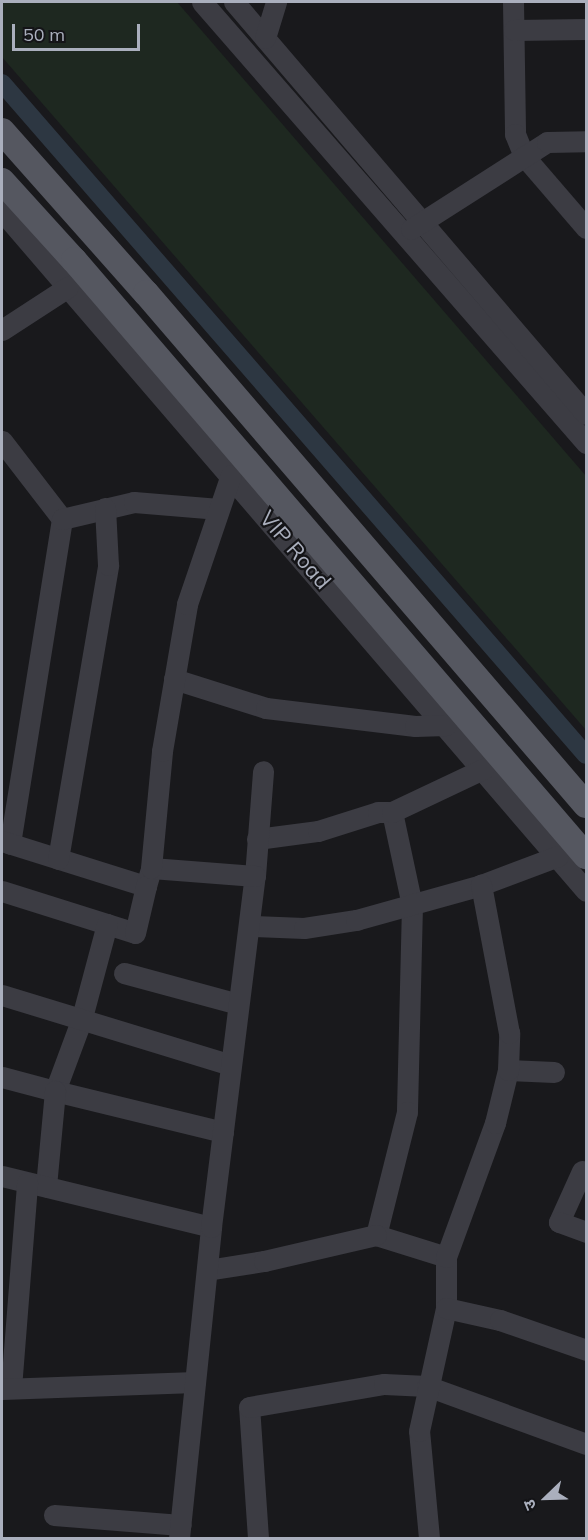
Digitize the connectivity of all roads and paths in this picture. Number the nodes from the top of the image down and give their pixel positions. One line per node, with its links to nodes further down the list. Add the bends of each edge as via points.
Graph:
1 (202, 2): 15 (street)
2 (234, 2): 7 (street)
3 (276, 2): 7 (street)
4 (513, 2): 6 (street)
5 (586, 29): 6 (street)
6 (514, 30): 10 (street, via 515,134)
7 (265, 38): 13 (street)
8 (2, 131): 29 (main road)
9 (586, 141): 10 (street, via 547,142)
10 (524, 156): 13 (street); 14 (street)
11 (2, 181): 34 (main road, VIP Road)
12 (2, 211): 16 (street, VIP Road)
13 (422, 221): 15 (street); 18 (street)
14 (586, 228)
15 (404, 235): 20 (street)
16 (68, 287): 17 (street); 21 (street, VIP Road)
17 (2, 330)
18 (586, 414)
19 (2, 441): 24 (street)
20 (586, 443)
21 (231, 475): 23 (street); 26 (street, VIP Road)
22 (105, 508): 23 (street, via 134,502); 24 (street); 35 (street, via 108,565)
23 (219, 509): 25 (street, via 187,604)
24 (62, 519): 32 (street)
25 (174, 679): 26 (street, via 266,708 415,726); 37 (street)
26 (446, 725): 27 (street, VIP Road)
27 (483, 769): 30 (street); 33 (street, VIP Road)
28 (263, 771): 31 (street)
29 (586, 805)
30 (392, 812): 31 (street, via 378,812 318,831); 41 (street)
31 (257, 839): 36 (street)
32 (6, 842): 35 (street)
33 (558, 856): 38 (street); 40 (street, VIP Road)
34 (586, 856)
35 (58, 859): 37 (street)
36 (255, 876): 37 (street); 43 (street)
37 (149, 877): 42 (street, via 135,933)
38 (481, 885): 41 (street); 49 (street, via 509,1033)
39 (2, 891): 42 (street)
40 (586, 891)
41 (412, 905): 43 (street, via 356,920 304,928); 59 (street, via 407,1112)
42 (107, 924): 47 (street)
43 (251, 926): 46 (street)
44 (124, 973): 46 (street)
45 (2, 995): 47 (street)
46 (238, 1004): 48 (street)
47 (81, 1021): 48 (street); 52 (street)
48 (231, 1065): 53 (street)
49 (507, 1070): 50 (street); 60 (street, via 495,1124)
50 (554, 1072)
51 (2, 1077): 52 (street)
52 (55, 1090): 53 (street); 56 (street)
53 (223, 1132): 57 (street)
54 (582, 1171): 58 (street, via 559,1222)
55 (2, 1176): 56 (street)
56 (36, 1185): 57 (street); 66 (street)
57 (211, 1227): 61 (street)
58 (586, 1232)
59 (376, 1235): 60 (street); 61 (street, via 264,1261)
60 (446, 1257): 62 (street)
61 (207, 1269): 64 (street)
62 (446, 1308): 63 (street, via 500,1320); 65 (street)
63 (586, 1350)
64 (195, 1382): 66 (street); 69 (street)
65 (427, 1386): 67 (street); 70 (street, via 384,1384 249,1407); 71 (street, via 419,1431)
66 (6, 1389)
67 (586, 1444)
68 (54, 1515): 69 (street)
69 (180, 1532)
70 (258, 1539)
71 (429, 1539)

